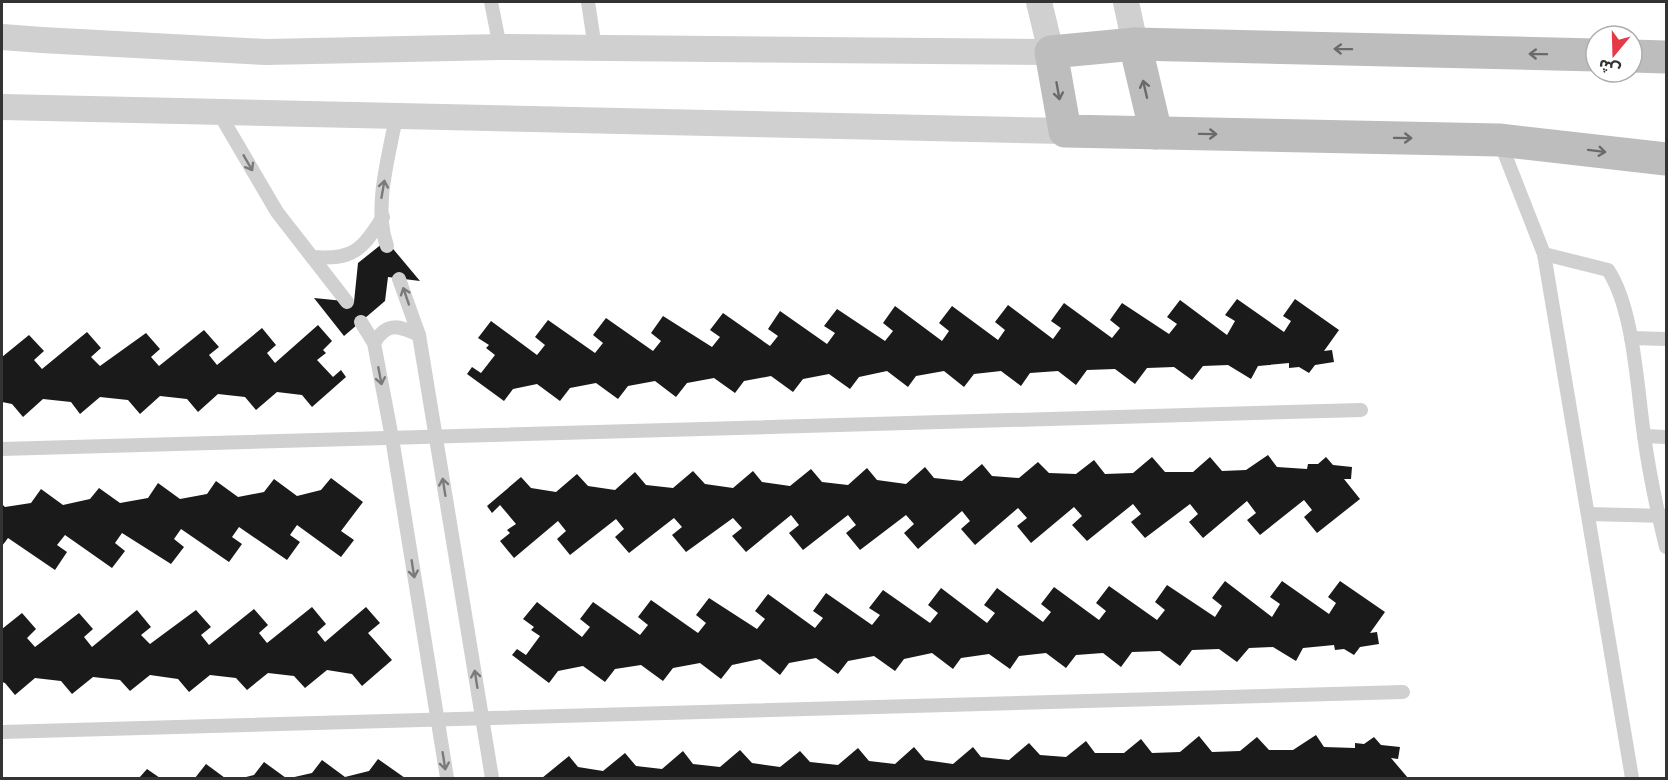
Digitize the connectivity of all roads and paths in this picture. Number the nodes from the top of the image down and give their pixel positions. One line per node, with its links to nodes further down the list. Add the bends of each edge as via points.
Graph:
1 (491, 2): 7 (lane)
2 (588, 2): 8 (lane)
3 (1039, 2): 9 (street)
4 (1126, 2): 6 (street)
5 (2, 37): 7 (street, via 267,52)
6 (1135, 44): 9 (street); 10 (street, one-way to 6); 17 (street, one-way to 6)
7 (500, 47): 8 (street)
8 (595, 48): 9 (street)
9 (1050, 52): 16 (street, one-way to 16)
10 (1584, 56)
11 (1644, 56): 12 (street)
12 (1666, 57)
13 (2, 107): 14 (street)
14 (219, 112): 15 (street); 23 (lane, one-way to 23, via 278,212)
15 (396, 117): 16 (street); 20 (lane, one-way to 15, via 381,199)
16 (1065, 131): 17 (street)
17 (1156, 133): 18 (street, one-way to 18)
18 (1499, 140): 19 (street, one-way to 19); 22 (lane)
19 (1666, 159)
20 (383, 217): 21 (lane); 23 (lane, via 362,247 335,259)
21 (387, 246)
22 (1544, 254): 28 (lane, via 1608,270 1618,284); 37 (lane)
23 (312, 257): 25 (lane)
24 (399, 279): 27 (lane, one-way to 24)
25 (347, 302)
26 (361, 322): 30 (lane)
27 (419, 335): 30 (lane, via 401,327 387,328); 33 (lane)
28 (1631, 338): 29 (lane); 32 (lane)
29 (1666, 339)
30 (374, 343): 35 (lane, one-way to 35)
31 (1362, 410): 33 (lane)
32 (1644, 436): 34 (lane); 38 (lane)
33 (436, 437): 35 (lane); 41 (lane, one-way to 33)
34 (1666, 437)
35 (392, 438): 36 (lane); 42 (lane, one-way to 42)
36 (2, 449)
37 (1588, 514): 38 (lane); 46 (lane)
38 (1662, 516): 39 (lane)
39 (1666, 547)
40 (1403, 692): 41 (lane)
41 (482, 718): 42 (lane); 45 (lane)
42 (437, 719): 43 (lane); 44 (lane, one-way to 44)
43 (2, 732)
44 (447, 778)
45 (492, 778)
46 (1632, 778)

